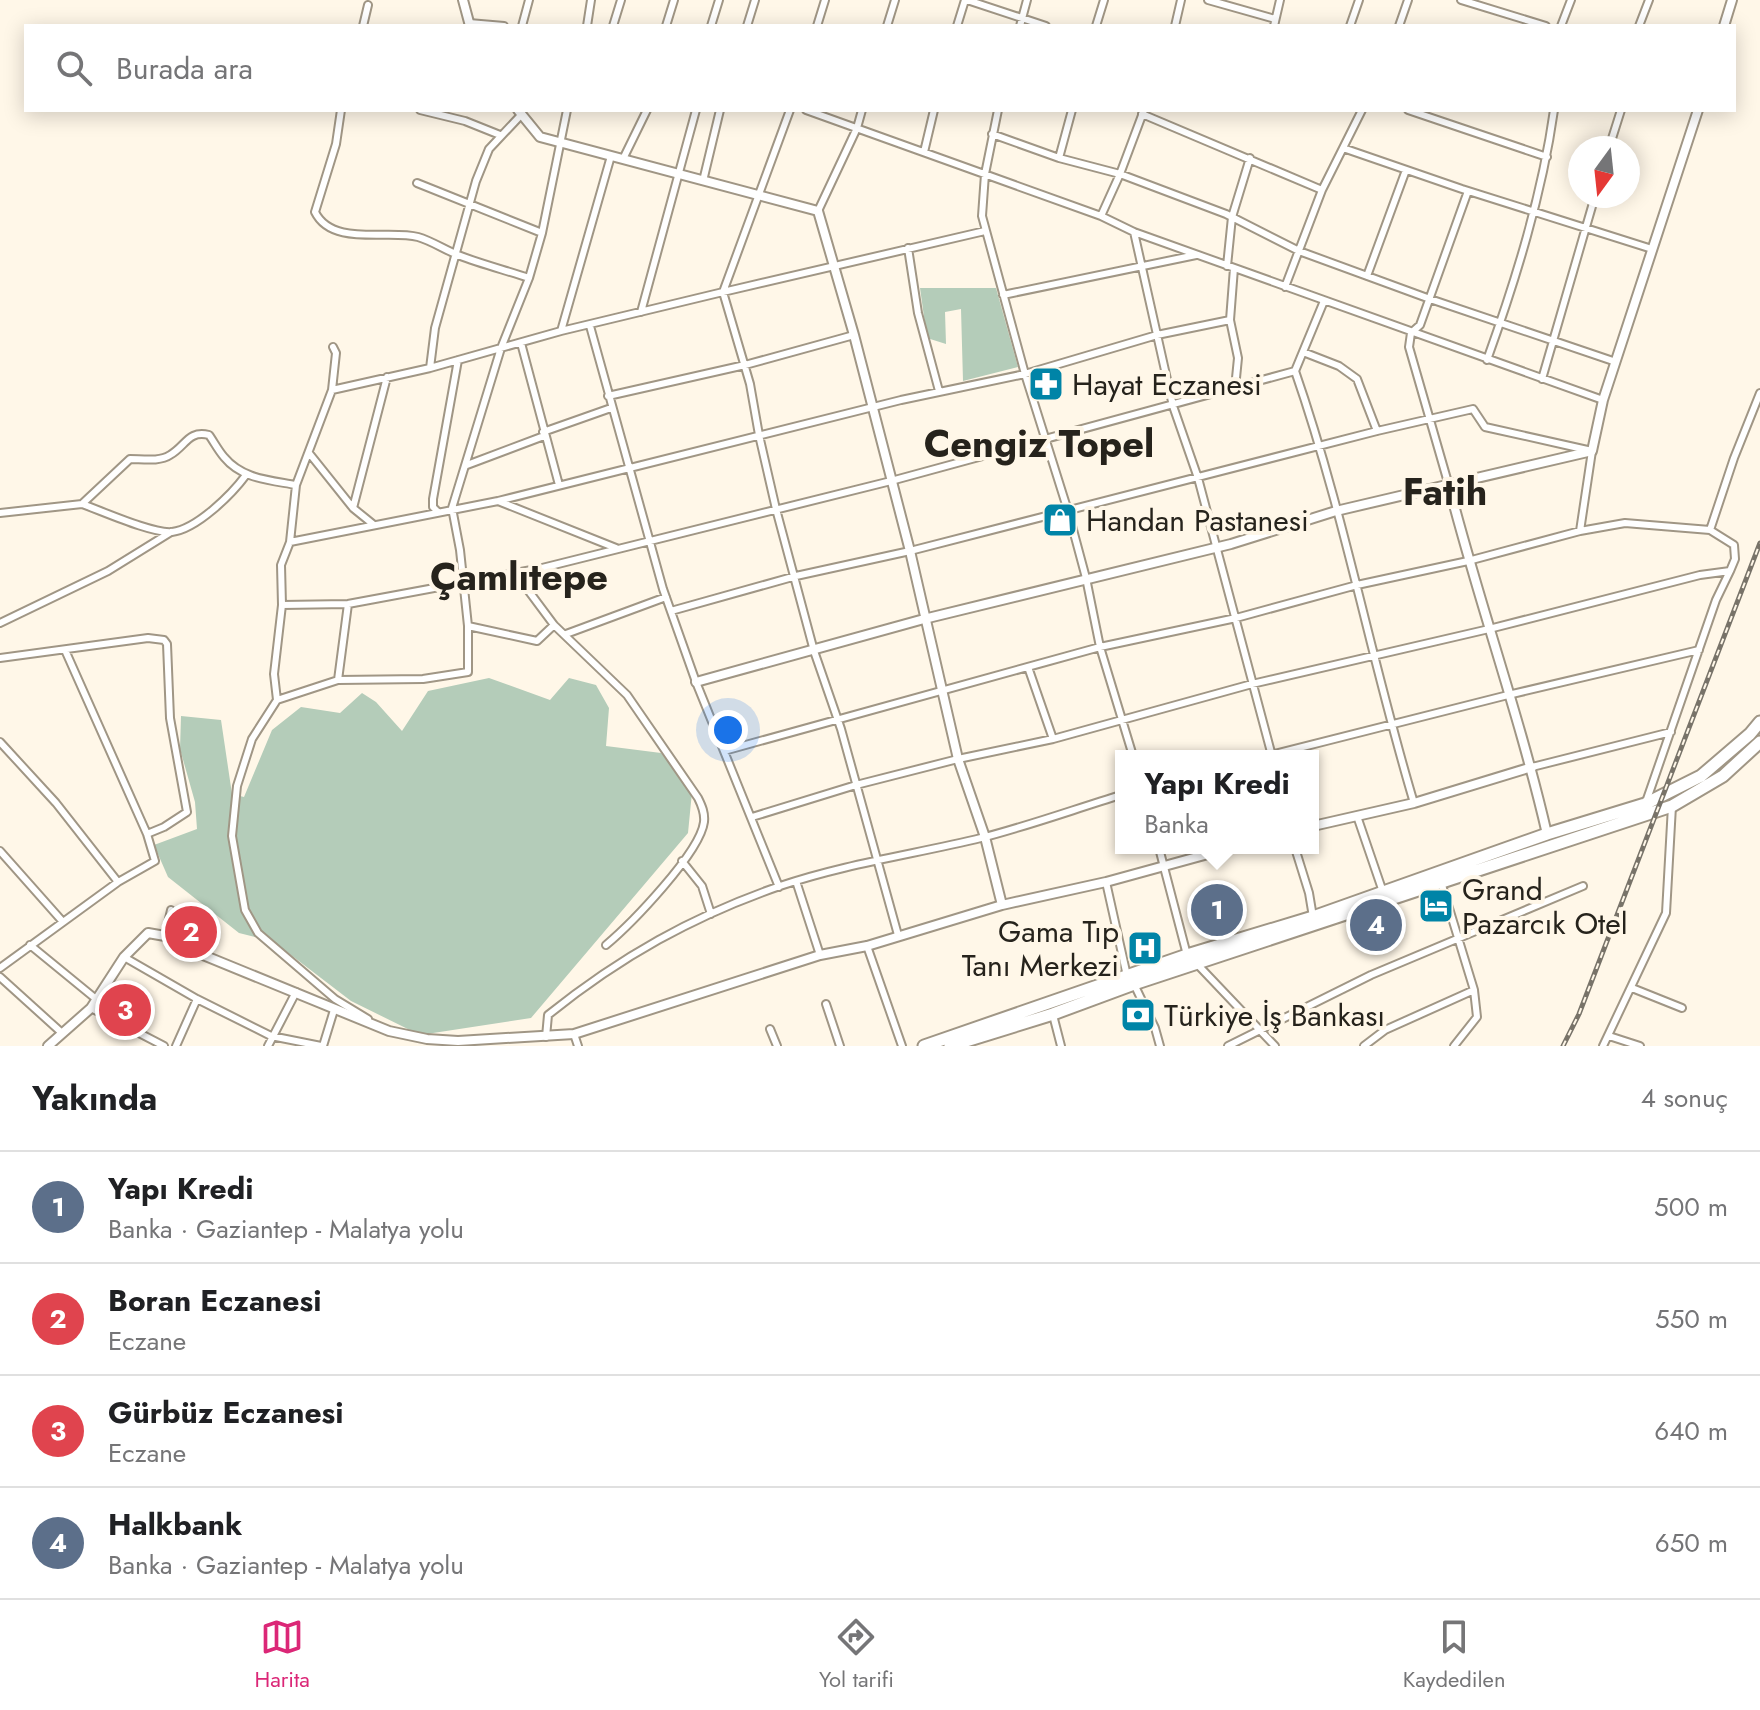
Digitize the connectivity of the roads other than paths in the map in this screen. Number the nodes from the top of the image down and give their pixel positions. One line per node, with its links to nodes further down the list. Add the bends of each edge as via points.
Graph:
1 (463, 0): 28 (street)
2 (529, 0): 29 (street)
3 (591, 0): 30 (street)
4 (621, 0): 31 (street)
5 (674, 0): 32 (street)
6 (719, 0): 33 (street)
7 (755, 0): 34 (street)
8 (825, 0): 35 (street)
9 (895, 0): 36 (street)
10 (966, 0): 25 (street); 37 (street)
11 (1027, 0): 25 (street)
12 (1104, 0): 38 (street)
13 (1181, 0): 39 (street)
14 (1208, 0): 26 (street)
15 (1280, 0): 26 (street)
16 (1359, 0): 40 (street)
17 (1408, 0): 41 (street)
18 (1461, 0): 24 (street)
19 (1496, 0): 24 (street)
20 (1571, 0): 43 (street)
21 (1649, 0): 44 (street)
22 (1732, 0): 45 (street)
23 (368, 5): 27 (street)
24 (1494, 10): 42 (street)
25 (1021, 23)
26 (1274, 23)
27 (363, 24)
28 (470, 24)
29 (523, 24)
30 (587, 24)
31 (614, 24)
32 (667, 24)
33 (712, 24)
34 (748, 24)
35 (818, 24)
36 (888, 24)
37 (958, 24)
38 (1097, 24)
39 (1175, 24)
40 (1351, 24)
41 (1400, 24)
42 (1540, 24)
43 (1562, 24)
44 (1640, 24)
45 (1725, 24)
46 (341, 112): 99 (street, via 315,212 319,221 361,236 417,237)
47 (521, 112): 67 (street); 69 (street, via 540,137)
48 (566, 112): 69 (street)
49 (646, 112): 76 (street)
50 (695, 112): 78 (street)
51 (720, 112): 81 (street)
52 (789, 112): 85 (street)
53 (812, 112): 65 (street)
54 (861, 112): 65 (street)
55 (934, 112): 71 (street)
56 (998, 112): 66 (street)
57 (1071, 112): 74 (street)
58 (1143, 112): 75 (street); 80 (street)
59 (1359, 112): 70 (street)
60 (1414, 112): 73 (street)
61 (1554, 112): 73 (street)
62 (1620, 112): 68 (street)
63 (1697, 112): 97 (street)
64 (449, 113): 67 (street)
65 (857, 128): 71 (street); 88 (street)
66 (992, 134): 74 (street); 79 (street)
67 (500, 135): 86 (street, via 489,149)
68 (1613, 136)
69 (559, 142): 72 (street); 95 (street)
70 (1343, 148): 77 (street); 83 (street)
71 (924, 152): 79 (street)
72 (611, 156): 76 (street); 115 (street)
73 (1547, 157): 89 (street)
74 (1059, 158): 80 (street)
75 (1250, 158): 83 (street); 91 (street)
76 (623, 159): 78 (street)
77 (1406, 170): 84 (street); 104 (street)
78 (677, 174): 81 (street); 111 (street)
79 (985, 174): 90 (street); 93 (street)
80 (1120, 174): 90 (street); 91 (street)
81 (703, 181): 85 (street)
82 (417, 183): 86 (street)
83 (1322, 190): 98 (street)
84 (1468, 191): 89 (street); 109 (street)
85 (759, 195): 88 (street); 107 (street)
86 (471, 204): 95 (street); 99 (street)
87 (1592, 208): 92 (street)
88 (818, 211): 101 (street)
89 (1532, 211): 92 (street); 113 (street)
90 (1101, 216): 94 (street)
91 (1232, 217): 98 (street); 103 (street)
92 (1586, 228): 97 (street); 119 (street)
93 (985, 231): 96 (street); 108 (street)
94 (1134, 232): 100 (street); 102 (street)
95 (542, 233): 105 (street)
96 (908, 248): 101 (street); 135 (street)
97 (1652, 249): 126 (street)
98 (1299, 251): 104 (street); 106 (street)
99 (456, 255): 105 (street); 128 (street, via 435,328)
100 (1196, 255): 102 (street); 103 (street)
101 (832, 266): 107 (street); 117 (street)
102 (1143, 266): 108 (street); 118 (street)
103 (1230, 267): 106 (street); 112 (street)
104 (1367, 276): 109 (street)
105 (529, 278): 122 (street)
106 (1285, 287): 110 (street)
107 (723, 292): 111 (street); 127 (street)
108 (1003, 295): 130 (street)
109 (1430, 299): 113 (street); 116 (street)
110 (1324, 301): 116 (street); 123 (street)
111 (641, 312): 114 (street)
112 (1230, 320): 118 (street); 133 (street, via 1238,358)
113 (1500, 322): 119 (street); 125 (street)
114 (590, 326): 115 (street); 137 (street)
115 (561, 331): 120 (street)
116 (1411, 333): 125 (street); 142 (street, via 1409,347)
117 (854, 335): 127 (street); 140 (street)
118 (1157, 335): 130 (street); 139 (street)
119 (1554, 340): 126 (street); 132 (street)
120 (521, 343): 122 (street); 144 (street)
121 (333, 347): 134 (street)
122 (501, 348): 124 (street); 150 (street)
123 (1303, 352): 129 (street); 143 (street, via 1357,379)
124 (458, 360): 128 (street); 165 (street, via 433,499)
125 (1487, 360): 132 (street)
126 (1616, 362): 138 (street)
127 (745, 365): 137 (street); 145 (street)
128 (430, 368): 131 (street)
129 (1295, 371): 133 (street); 147 (street)
130 (1025, 374): 135 (street); 146 (street)
131 (387, 377): 134 (street); 160 (street)
132 (1542, 379): 138 (street)
133 (1235, 388): 139 (street)
134 (332, 390): 149 (street)
135 (939, 391): 140 (street)
136 (1760, 393): 168 (street)
137 (608, 396): 141 (street)
138 (1603, 400): 148 (street)
139 (1173, 406): 146 (street); 153 (street)
140 (872, 407): 145 (street); 154 (street)
141 (611, 408): 144 (street); 151 (street)
142 (1431, 419): 143 (street); 148 (street, via 1473,409 1485,427); 157 (street)
143 (1377, 431): 147 (street)
144 (544, 434): 150 (street); 156 (street)
145 (759, 435): 151 (street); 162 (street)
146 (1045, 441): 154 (street); 163 (street)
147 (1320, 447): 153 (street); 164 (street)
148 (1592, 451): 157 (street); 169 (street)
149 (309, 453): 155 (street); 160 (street)
150 (467, 465): 161 (street)
151 (630, 468): 156 (street); 171 (street)
152 (246, 475): 155 (street); 159 (street, via 209,435 199,433 171,455 130,459); 170 (street, via 218,505)
153 (1198, 478): 163 (street); 173 (street)
154 (891, 481): 162 (street); 175 (street)
155 (296, 485): 172 (street)
156 (559, 485): 158 (street)
157 (1449, 486): 164 (street); 176 (street)
158 (498, 501): 161 (street); 174 (street)
159 (82, 504): 166 (street); 170 (street)
160 (353, 508): 167 (street)
161 (452, 508): 165 (street); 181 (street)
162 (776, 509): 171 (street); 179 (street)
163 (1068, 511): 175 (street); 180 (street)
164 (1336, 511): 173 (street); 182 (street)
165 (438, 512): 167 (street)
166 (0, 513)
167 (374, 525): 172 (street)
168 (1710, 530): 169 (street, via 1625,523); 177 (street, via 1734,545)
169 (1580, 531): 176 (street)
170 (171, 532): 189 (street, via 108,571)
171 (649, 541): 174 (street); 183 (street)
172 (290, 542): 185 (street, via 281,565)
173 (1217, 547): 180 (street); 187 (street)
174 (616, 548): 178 (street)
175 (910, 551): 179 (street); 188 (street)
176 (1468, 561): 182 (street); 192 (street)
177 (1730, 571): 192 (street); 196 (street)
178 (516, 574): 181 (street); 190 (street)
179 (796, 576): 186 (street); 197 (street)
180 (1086, 578): 188 (street); 194 (street)
181 (464, 581): 184 (street); 191 (street)
182 (1357, 585): 187 (street); 198 (street)
183 (666, 597): 186 (street); 193 (street)
184 (348, 604): 185 (street); 201 (street)
185 (282, 605): 206 (street, via 274,674)
186 (671, 611): 202 (street)
187 (1236, 618): 194 (street); 203 (street)
188 (924, 619): 197 (street); 204 (street)
189 (0, 623)
190 (554, 625): 191 (street, via 537,641); 193 (street)
191 (468, 626): 201 (street, via 468,672 388,682)
192 (1489, 629): 198 (street); 205 (street)
193 (566, 634): 237 (street, via 627,695 698,798 704,824)
194 (1100, 647): 200 (street); 208 (street)
195 (65, 650): 199 (street); 230 (street); 230 (street, via 148,638 167,644 170,718 187,812)
196 (1699, 650): 205 (street); 211 (street)
197 (814, 651): 202 (street); 207 (street)
198 (1375, 655): 203 (street); 210 (street)
199 (0, 658)
200 (1028, 667): 204 (street); 212 (street)
201 (338, 680): 206 (street)
202 (696, 682): 218 (street)
203 (1252, 684): 208 (street); 216 (street)
204 (941, 690): 207 (street); 220 (street)
205 (1508, 695): 210 (street); 221 (street)
206 (277, 700): 276 (street, via 252,739 237,786 232,836 245,910 258,933 335,999)
207 (837, 720): 218 (street); 222 (street)
208 (1124, 720): 212 (street); 215 (street)
209 (1760, 722): 225 (highway, via 1701,776)
210 (1391, 726): 217 (street); 224 (street)
211 (1671, 732): 221 (street); 225 (street)
212 (1053, 739): 220 (street)
213 (0, 742): 241 (street)
214 (1760, 742): 219 (highway)
215 (1132, 750)
216 (1269, 750)
217 (1295, 750)
218 (724, 751): 228 (street)
219 (1754, 753): 226 (highway)
220 (958, 759): 222 (street); 232 (street)
221 (1532, 767): 224 (street); 231 (street)
222 (856, 785): 228 (street); 238 (street)
223 (1115, 797): 232 (street)
224 (1414, 803): 227 (street)
225 (1645, 804): 231 (highway)
226 (1672, 806): 243 (highway); 265 (street, via 1666,913)
227 (1357, 816): 229 (street); 246 (street)
228 (752, 817): 245 (street)
229 (1319, 825)
230 (147, 834): 241 (street, via 155,861)
231 (1547, 834): 246 (highway)
232 (985, 837): 238 (street); 247 (street)
233 (0, 851): 251 (street)
234 (1161, 854): 239 (street)
235 (1208, 854): 239 (street)
236 (1297, 854): 250 (street)
237 (682, 861): 249 (street, via 702,886); 256 (street, via 633,922)
238 (878, 861): 240 (street); 252 (street)
239 (1164, 866): 242 (street); 259 (street)
240 (796, 881): 245 (street); 258 (street)
241 (118, 882): 251 (street)
242 (1106, 882): 247 (street); 264 (street)
243 (1441, 882): 254 (street); 261 (highway)
244 (1583, 886): 254 (street)
245 (779, 887): 249 (street)
246 (1383, 892): 250 (highway)
247 (1002, 905): 252 (street)
248 (171, 910): 253 (street)
249 (711, 914): 283 (street, via 664,934 589,981 548,1015)
250 (1313, 917): 259 (highway)
251 (63, 922): 255 (street)
252 (898, 935): 257 (street)
253 (165, 936): 260 (street, via 148,933); 267 (street)
254 (1458, 939): 266 (street); 277 (street, via 1371,975)
255 (30, 945): 262 (street); 268 (street)
256 (606, 945)
257 (867, 946): 258 (street); 294 (street)
258 (820, 955): 279 (street)
259 (1187, 955): 264 (highway)
260 (124, 957): 268 (street); 269 (street)
261 (1198, 965): 264 (highway); 277 (street)
262 (0, 968)
263 (0, 977): 278 (street)
264 (1130, 980): 274 (highway); 295 (highway); 298 (street)
265 (1632, 988): 272 (street); 282 (street)
266 (1474, 990): 301 (street, via 1385,1030); 302 (street, via 1477,1017)
267 (296, 992): 273 (street); 281 (street)
268 (96, 999): 271 (street)
269 (197, 999): 281 (street); 288 (street)
270 (826, 1004): 293 (street)
271 (91, 1008): 278 (street); 280 (street)
272 (1682, 1008)
273 (334, 1010): 276 (street); 290 (street)
274 (1053, 1014): 296 (highway); 297 (street)
275 (770, 1029): 292 (street)
276 (389, 1031): 284 (street)
277 (1261, 1032): 299 (street); 300 (street)
278 (62, 1033): 285 (street)
279 (574, 1034): 283 (street); 291 (street)
280 (145, 1036): 286 (street); 287 (street)
281 (271, 1036): 289 (street); 290 (street)
282 (1609, 1036): 303 (street); 304 (street)
283 (546, 1037): 284 (street)
284 (457, 1043)
285 (48, 1046)
286 (141, 1046)
287 (164, 1046)
288 (176, 1046)
289 (268, 1046)
290 (322, 1046)
291 (578, 1046)
292 (777, 1046)
293 (840, 1046)
294 (902, 1046)
295 (924, 1046)
296 (950, 1046)
297 (1061, 1046)
298 (1160, 1046)
299 (1228, 1046)
300 (1275, 1046)
301 (1364, 1046)
302 (1454, 1046)
303 (1603, 1046)
304 (1640, 1046)

